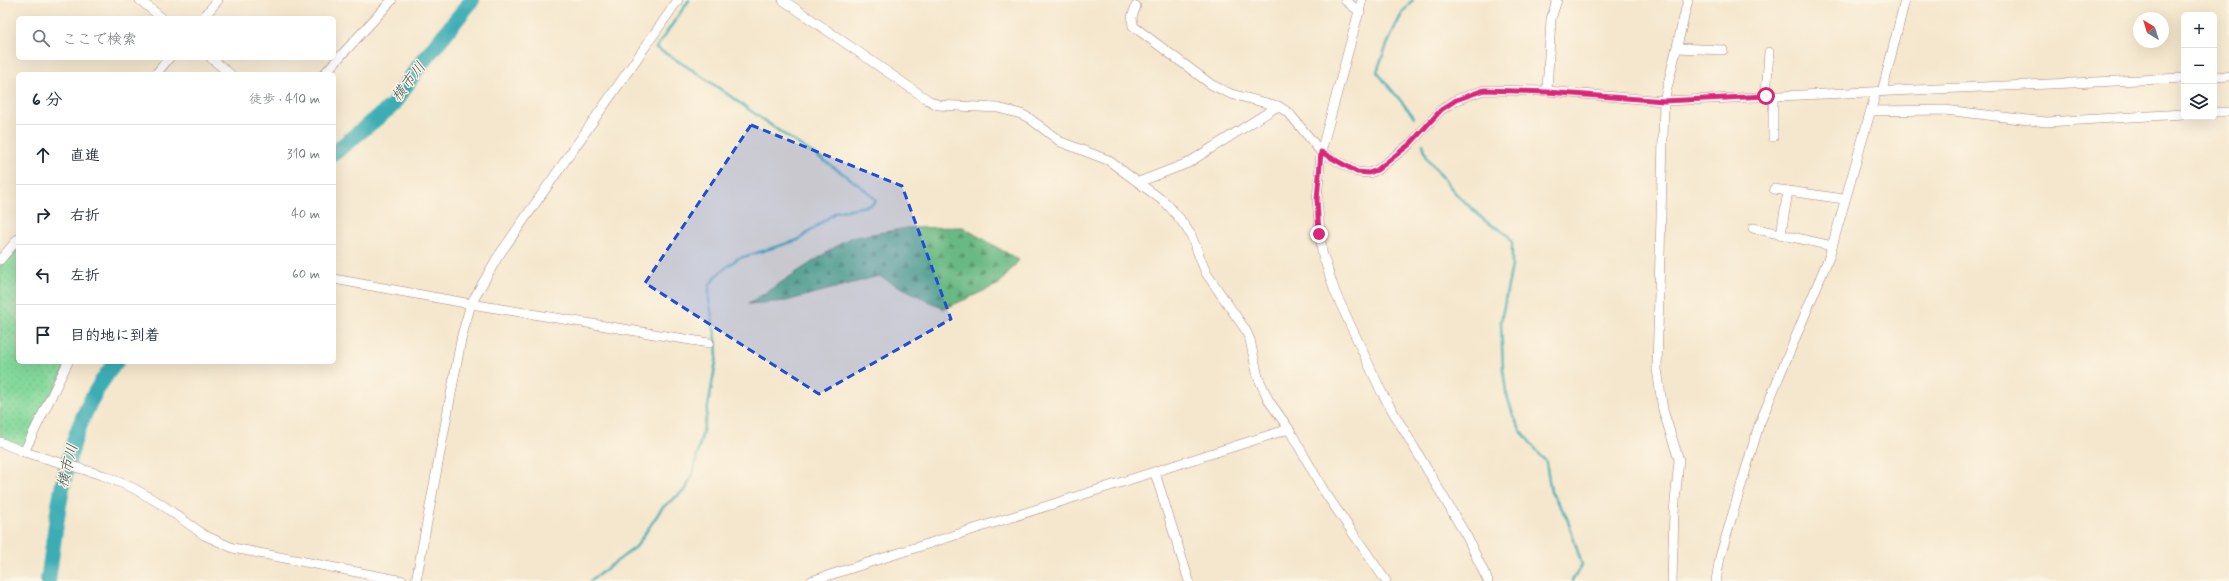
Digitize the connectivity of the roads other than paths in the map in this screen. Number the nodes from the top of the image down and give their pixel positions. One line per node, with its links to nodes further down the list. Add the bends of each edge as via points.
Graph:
1 (140, 0): 13 (street)
2 (218, 0): 14 (street)
3 (392, 0): 22 (street)
4 (678, 0): 47 (street, via 497,258)
5 (783, 0): 37 (street, via 928,100 938,105 998,108 1021,114 1061,142 1108,160)
6 (1345, 0): 12 (street)
7 (1362, 0): 12 (street)
8 (1557, 0): 26 (street, via 1551,19)
9 (1688, 0): 15 (street)
10 (1905, 0): 27 (street)
11 (1136, 6): 30 (street, via 1132,17 1133,26 1193,72 1231,94)
12 (1360, 12): 36 (street)
13 (160, 16)
14 (205, 16)
15 (1677, 48): 16 (street); 29 (street)
16 (1723, 50)
17 (1769, 52): 28 (street)
18 (167, 60): 20 (street)
19 (213, 60): 21 (street)
20 (158, 72)
21 (228, 72)
22 (326, 72)
23 (2229, 76): 24 (street)
24 (2217, 77)
25 (2181, 78): 27 (street)
26 (1547, 92): 29 (street); 36 (street, via 1484,90 1456,100 1441,110 1410,144 1377,170 1369,173 1357,172)
27 (1879, 92): 28 (street); 31 (street)
28 (1770, 96): 29 (street); 35 (street)
29 (1664, 101): 60 (street, via 1657,369 1663,410 1679,460)
30 (1278, 106): 36 (street, via 1289,113); 37 (street, via 1188,163)
31 (1871, 111): 34 (street, via 1945,110 2046,122); 40 (street)
32 (2217, 112): 33 (street)
33 (2229, 112)
34 (2181, 114)
35 (1773, 137)
36 (1321, 152): 59 (street, via 1317,200 1319,234 1327,272 1382,393 1467,537)
37 (1139, 182): 50 (street, via 1166,203 1190,235 1206,273 1245,329 1262,388)
38 (1774, 189): 39 (street)
39 (1788, 191): 40 (street); 42 (street)
40 (1844, 199): 44 (street)
41 (1753, 228): 42 (street)
42 (1781, 234): 44 (street)
43 (16, 241): 45 (street)
44 (1832, 246): 61 (street, via 1759,426 1720,557)
45 (0, 260)
46 (336, 279): 47 (street)
47 (471, 304): 48 (street); 55 (street, via 462,335)
48 (709, 343)
49 (67, 364): 52 (street)
50 (1289, 429): 53 (street); 58 (street, via 1324,491)
51 (0, 442): 52 (street)
52 (28, 453): 54 (street, via 102,475 133,488 161,504 204,535 233,548)
53 (1155, 473): 56 (street); 57 (street)
54 (403, 581)
55 (416, 581)
56 (811, 581)
57 (1189, 581)
58 (1386, 581)
59 (1488, 581)
60 (1672, 581)
61 (1716, 581)

